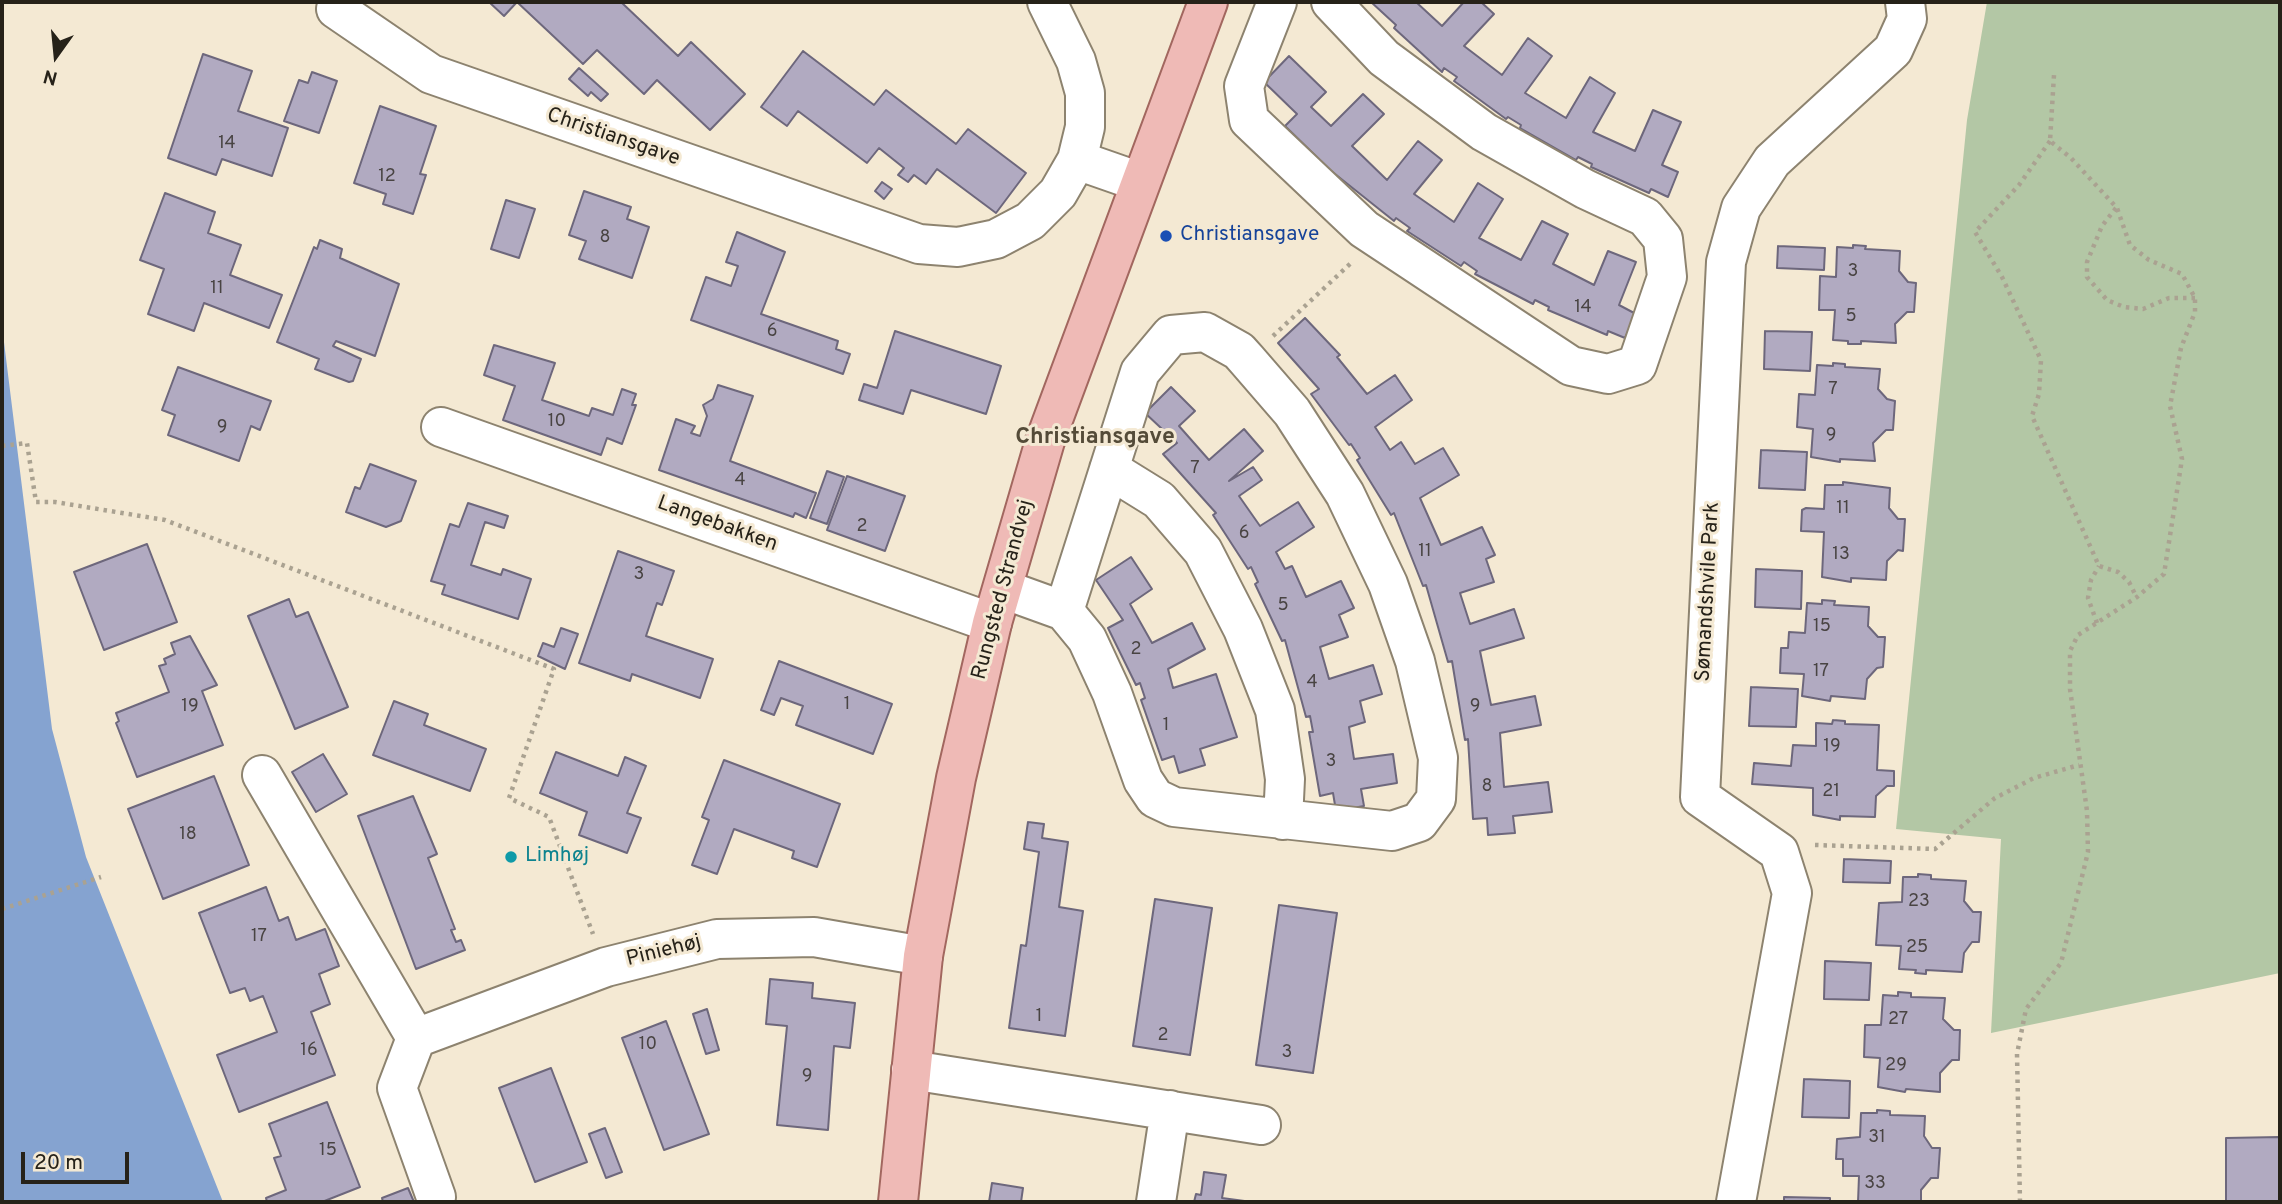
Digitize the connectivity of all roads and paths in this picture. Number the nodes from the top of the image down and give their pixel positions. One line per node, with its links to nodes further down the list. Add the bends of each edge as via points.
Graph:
1 (1047, 2): 9 (street, Christiansgave, via 1076,61 1085,93 1085,127)
2 (1208, 2): 10 (main road, Rungsted Strandvej)
3 (1278, 2): 12 (street, via 1244,86 1249,120)
4 (1331, 2): 12 (street, via 1384,58 1484,132 1645,217 1663,239 1667,277 1637,365 1608,374 1571,366)
5 (1905, 2): 26 (street, Sømandshvile Park, via 1907,19 1893,50 1772,161 1741,208 1726,262 1700,797)
6 (336, 9): 9 (street, Christiansgave, via 431,74 919,244 958,247 996,239 1030,221 1058,193)
7 (2054, 75): 8 (path)
8 (2050, 141): 11 (path); 18 (path, via 2020,185 1975,232 2041,360 2032,416)
9 (1077, 159): 10 (street)
10 (1140, 182): 20 (main road, Rungsted Strandvej, via 1045,441)
11 (2117, 208): 13 (path, via 2130,245 2182,274); 13 (path, via 2102,226 2087,262 2087,277 2107,300 2124,307 2143,309 2169,298)
12 (1378, 238): 14 (path)
13 (2195, 298): 19 (path, via 2170,406 2182,459 2164,574)
14 (1247, 360): 17 (street, via 1205,332 1171,335 1140,372); 25 (street, via 1292,412 1345,494 1388,584 1416,660 1438,758 1436,799 1419,822 1392,831)
15 (441, 428): 20 (street, Langebakken)
16 (2, 446): 30 (path, via 27,443 36,502 165,520 555,669 509,798 549,817)
17 (1109, 469): 21 (street); 25 (street, via 1159,500 1203,551 1243,629 1275,710 1285,779)
18 (2099, 566): 19 (path, via 2118,572); 22 (path, via 2088,598)
19 (2137, 597): 22 (path)
20 (998, 606): 21 (street); 29 (main road, Rungsted Strandvej, via 956,778)
21 (1064, 611): 25 (street, via 1087,639 1143,780 1155,798 1174,807)
22 (2097, 623): 23 (path, via 2078,635 2070,651)
23 (2079, 765): 26 (path, via 2034,778 1995,798 1935,849 1796,844); 39 (path, via 2088,852 2061,963 2026,1009 2017,1054)
24 (262, 775): 31 (street)
25 (1283, 820)
26 (1779, 852): 38 (street, via 1792,893)
27 (101, 877): 28 (path)
28 (2, 909)
29 (923, 956): 30 (street, Piniehøj, via 814,937 717,939); 32 (main road, Rungsted Strandvej)
30 (606, 967): 31 (street, Piniehøj)
31 (416, 1038): 35 (street, via 397,1088)
32 (911, 1070): 33 (street); 36 (main road, Rungsted Strandvej)
33 (1170, 1110): 34 (street); 37 (street)
34 (1261, 1125)
35 (436, 1197)
36 (898, 1202)
37 (1156, 1202)
38 (1735, 1202)
39 (2020, 1202)

